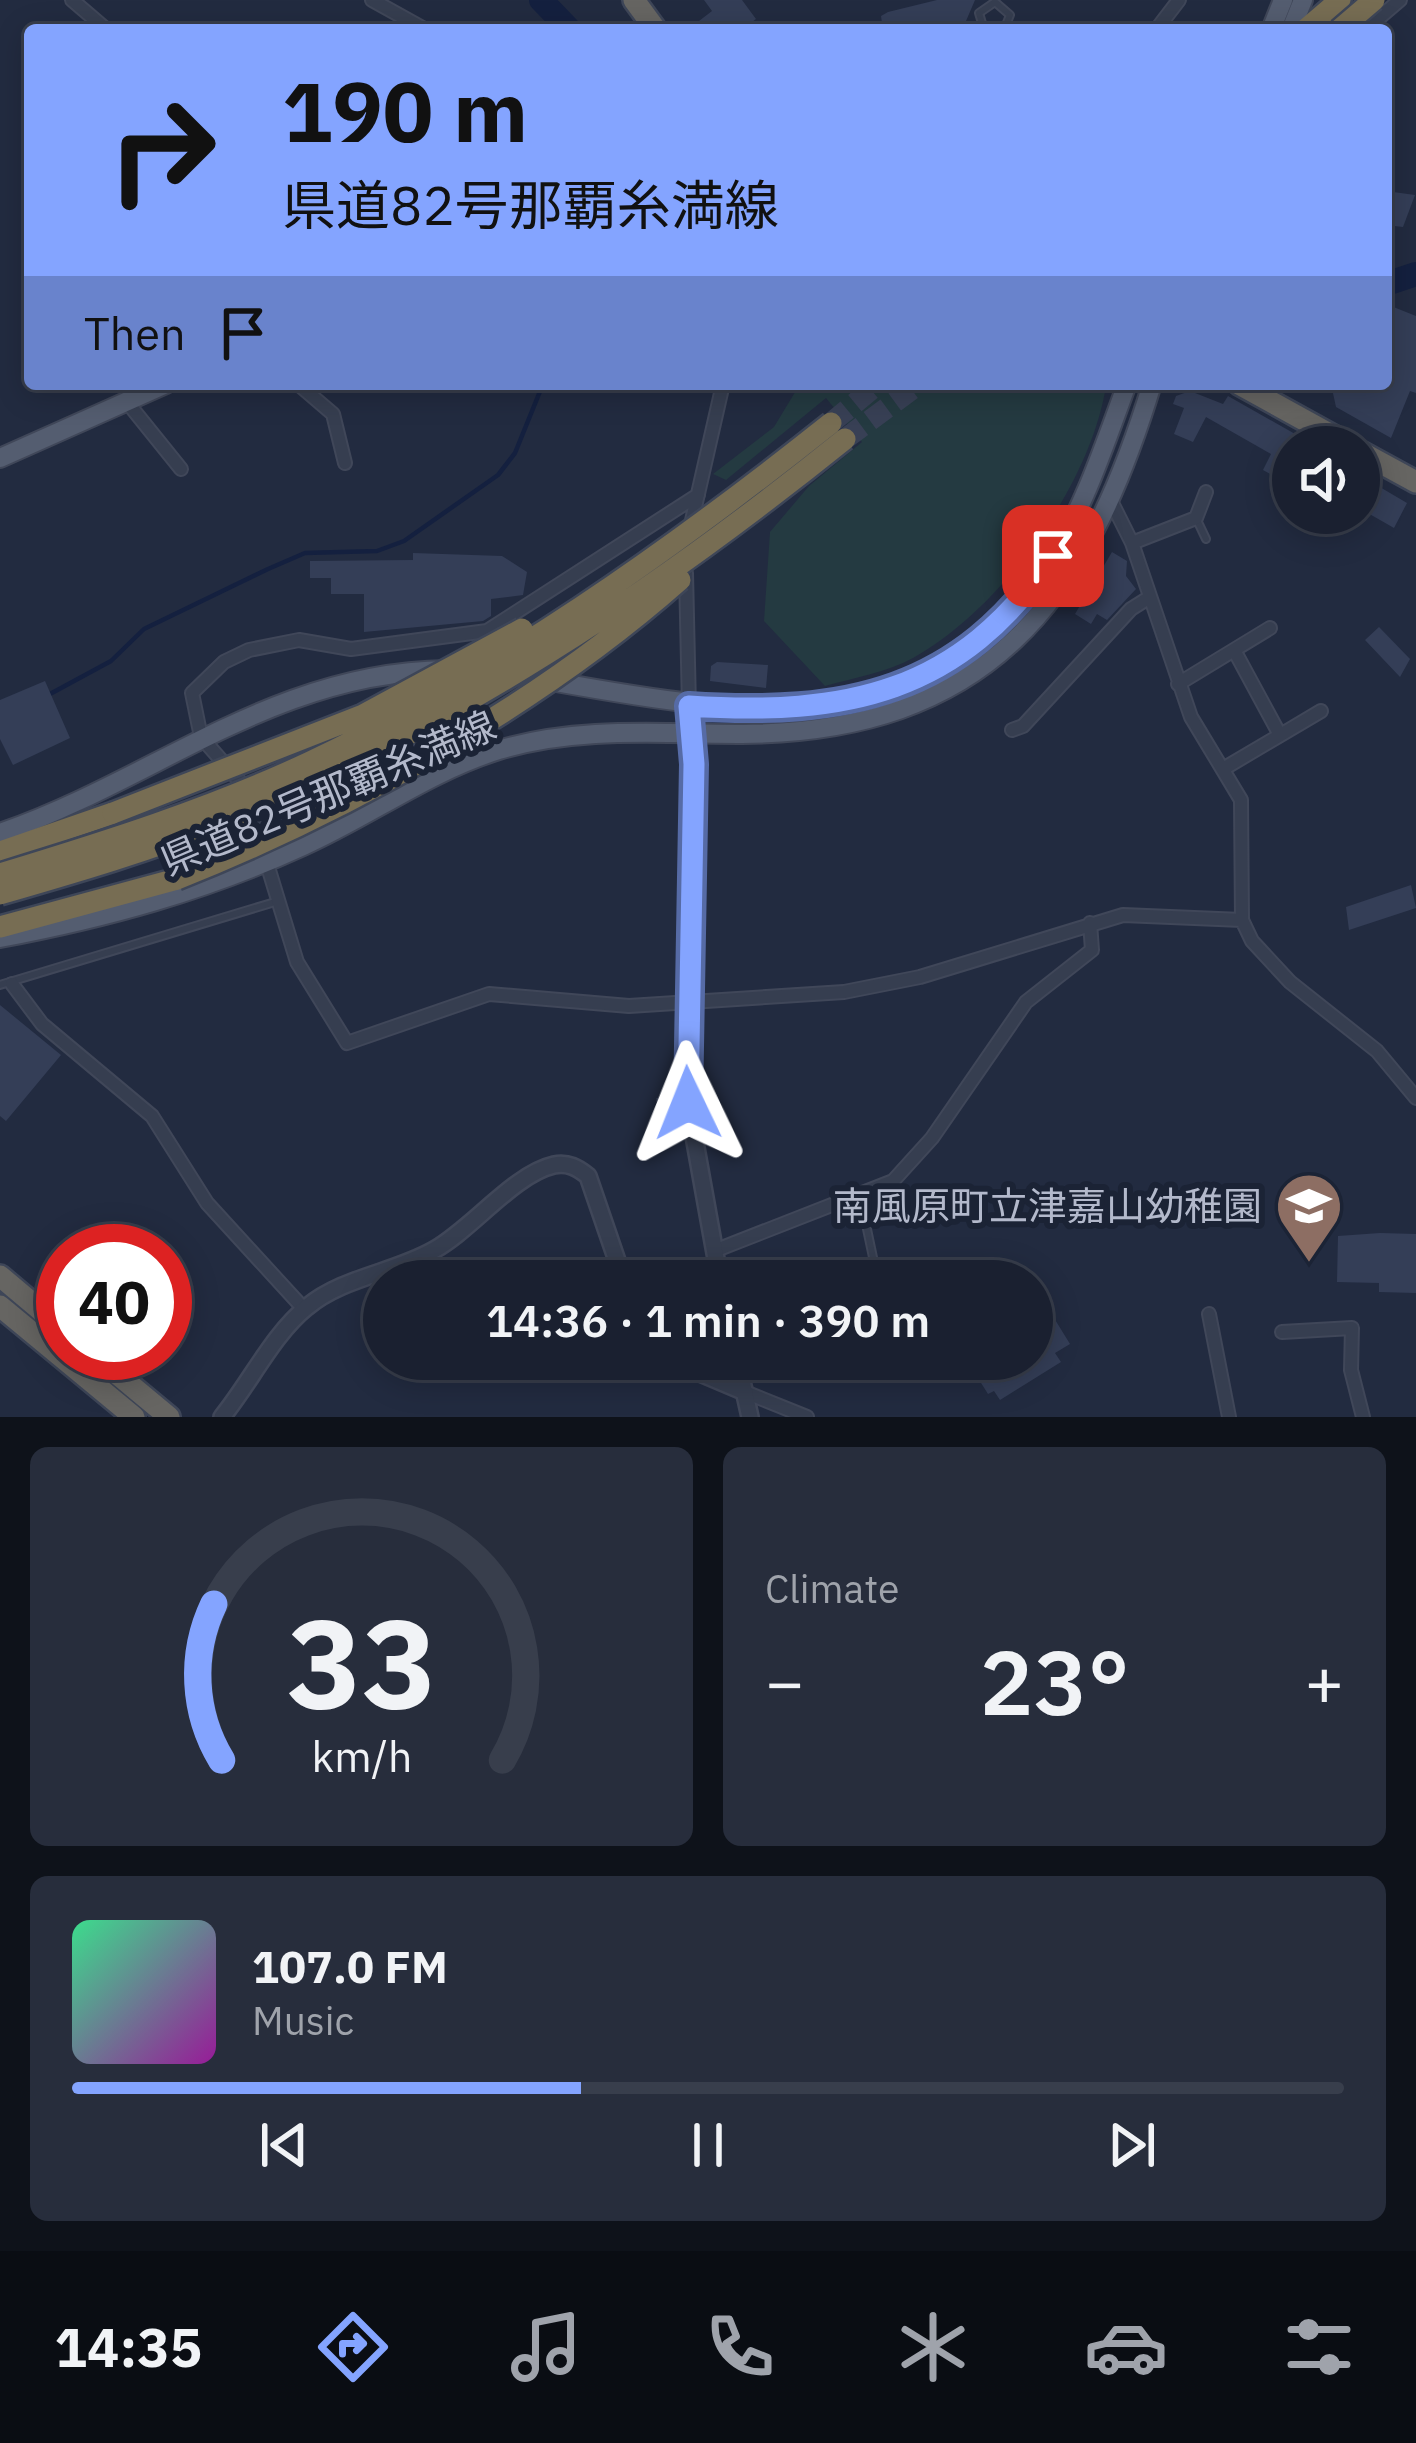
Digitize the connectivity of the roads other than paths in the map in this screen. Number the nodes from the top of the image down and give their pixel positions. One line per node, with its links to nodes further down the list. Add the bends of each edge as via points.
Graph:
1 (72, 0): 8 (street)
2 (372, 0): 9 (street)
3 (1179, 0): 11 (street)
4 (1341, 0): 12 (highway)
5 (1374, 0): 13 (highway, bridge)
6 (1400, 0): 14 (street)
7 (986, 2): 10 (lane, via 1008,10)
8 (100, 24)
9 (415, 24)
10 (1005, 24)
11 (1161, 24)
12 (1313, 24)
13 (1346, 24)
14 (1373, 24)
15 (153, 390): 21 (main road)
16 (305, 390): 26 (street, via 333,414)
17 (722, 390): 31 (street)
18 (1125, 390): 40 (main road, 県道82号那覇糸満線, via 1053,556 1031,589 959,653 910,681 827,706)
19 (1150, 390): 32 (main road, 県道82号那覇糸満線)
20 (1251, 390): 22 (highway)
21 (127, 402): 24 (main road); 27 (street)
22 (1315, 426)
23 (838, 431): 29 (highway, bridge)
24 (0, 458)
25 (1380, 462): 28 (highway)
26 (345, 463)
27 (181, 469)
28 (1416, 482)
29 (762, 492): 48 (highway, bridge, via 422,686 287,747); 50 (highway, bridge, via 553,627 348,742 215,803); 51 (highway, bridge, via 561,646 449,714 223,821); 55 (highway, bridge, via 636,618 493,716 280,835 177,879)
30 (1206, 493): 33 (street)
31 (698, 494): 40 (street, via 686,547); 45 (street, via 488,631 351,649 299,640 224,662 192,693)
32 (1111, 499): 35 (street); 43 (main road, 県道82号那覇糸満線, via 1041,613 992,661 946,691 852,726)
33 (1196, 518): 34 (lane); 35 (street)
34 (1206, 539)
35 (1132, 543): 36 (street)
36 (1150, 597): 39 (street); 42 (street)
37 (1270, 628): 38 (street)
38 (1234, 650): 39 (street); 44 (street)
39 (1178, 683): 46 (street)
40 (689, 706): 43 (street); 45 (main road, 県道82号那覇糸満線, via 506,674 406,670 322,686)
41 (1321, 711): 44 (street)
42 (1012, 730)
43 (691, 733): 49 (main road, 県道82号那覇糸満線, via 599,733 509,747 441,772); 58 (street)
44 (1280, 735): 46 (street)
45 (201, 737): 47 (main road, 県道82号那覇糸満線); 49 (street, via 243,784)
46 (1222, 769): 53 (street, via 1241,800)
47 (0, 833)
48 (0, 852)
49 (269, 861): 52 (street); 56 (main road, 県道82号那覇糸満線, via 171,899)
50 (0, 874)
51 (0, 894)
52 (279, 901): 57 (lane); 58 (street, via 297,962 347,1042 489,994 629,1006)
53 (1242, 920): 54 (street, via 1154,914); 59 (street, via 1268,962 1378,1051)
54 (1090, 923): 58 (street, via 882,985); 60 (street, via 1092,950 1026,1002 932,1138 893,1180)
55 (0, 927)
56 (0, 938)
57 (6, 985): 70 (street, via 152,1116 207,1203)
58 (686, 999): 61 (street, via 688,1103)
59 (1416, 1098)
60 (860, 1195): 61 (street); 65 (lane)
61 (713, 1251): 64 (street)
62 (409, 1260): 63 (street, via 487,1214 523,1179 565,1164 588,1176)
63 (616, 1260)
64 (715, 1260)
65 (874, 1260)
66 (0, 1276): 69 (highway)
67 (363, 1278): 70 (street)
68 (0, 1306): 78 (highway)
69 (36, 1306)
70 (304, 1309): 77 (street)
71 (1209, 1314): 82 (street)
72 (1282, 1332): 83 (street, via 1352,1328 1351,1370)
73 (124, 1380): 79 (highway)
74 (717, 1380): 76 (street)
75 (742, 1380): 76 (street)
76 (745, 1392): 80 (street); 81 (street)
77 (229, 1414)
78 (134, 1417)
79 (169, 1417)
80 (750, 1417)
81 (807, 1417)
82 (1228, 1417)
83 (1363, 1417)

